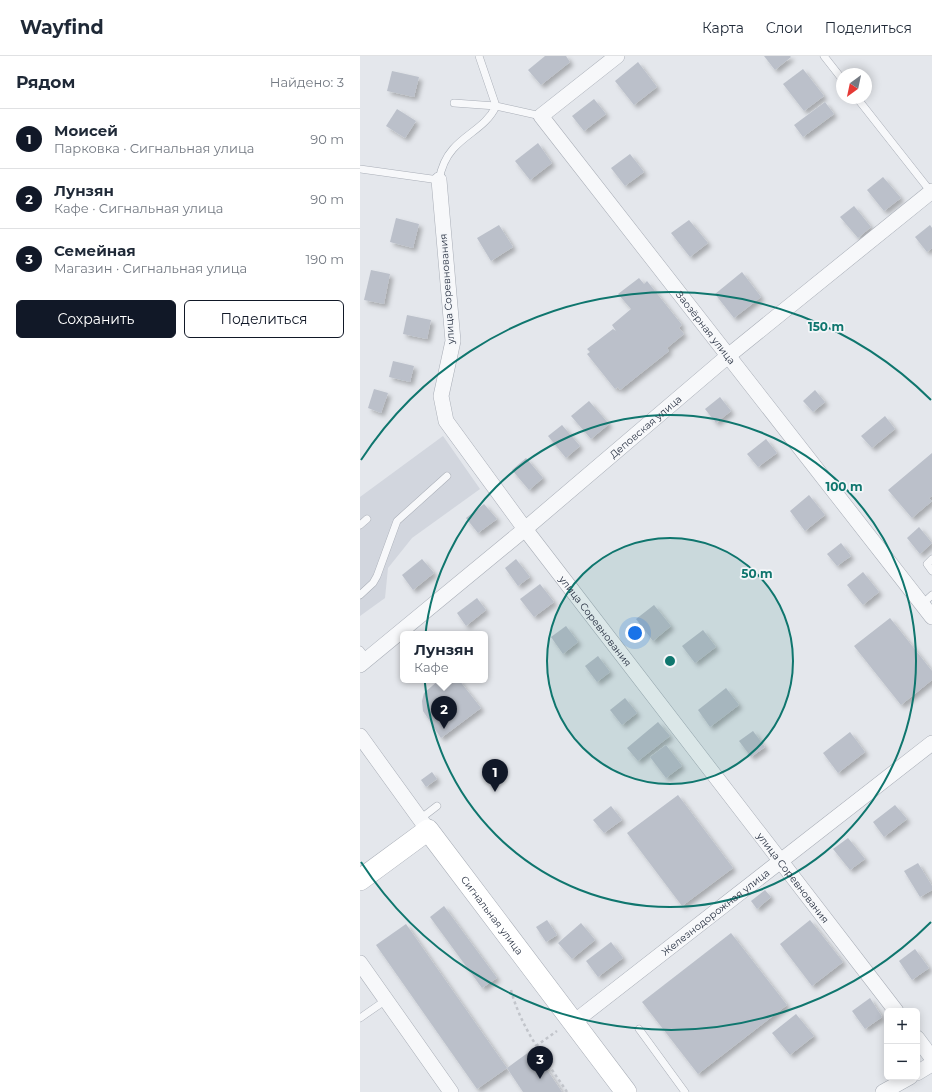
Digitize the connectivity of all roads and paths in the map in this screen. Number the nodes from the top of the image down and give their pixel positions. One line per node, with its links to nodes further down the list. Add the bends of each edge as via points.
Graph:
1 (479, 56): 7 (lane)
2 (617, 56): 8 (street)
3 (824, 56): 4 (lane)
4 (836, 71)
5 (454, 103): 7 (lane)
6 (862, 104): 11 (lane)
7 (496, 106): 8 (lane); 10 (lane, via 488,120 453,149 441,169)
8 (541, 116): 12 (street, Заозёрная улица)
9 (360, 169): 10 (lane)
10 (439, 180): 16 (street, улица Соревнования, via 453,342 441,396 446,421)
11 (932, 192): 12 (street, Деповская улица)
12 (728, 356): 16 (street, Деповская улица); 20 (street, Заозёрная улица)
13 (447, 476): 19 (lane, via 397,521 377,576)
14 (367, 519): 15 (lane)
15 (360, 525)
16 (525, 529): 22 (street, Деповская улица); 27 (street, улица Соревнования)
17 (932, 559): 18 (lane, via 927,564)
18 (932, 571)
19 (360, 595)
20 (927, 599): 21 (street, Заозёрная улица)
21 (932, 617)
22 (362, 658)
23 (360, 736): 26 (street, Сигнальная улица)
24 (932, 743): 27 (street, Железнодорожная улица)
25 (437, 806): 26 (lane)
26 (424, 824): 28 (street); 34 (street, Сигнальная улица)
27 (781, 861): 32 (street, улица Соревнования); 34 (street, Железнодорожная улица)
28 (360, 880)
29 (360, 963): 31 (street)
30 (511, 990): 37 (path, via 520,1018)
31 (386, 1000): 33 (lane); 42 (street)
32 (894, 1008)
33 (360, 1018)
34 (567, 1025): 37 (path); 44 (street, Сигнальная улица)
35 (639, 1029): 45 (lane)
36 (920, 1042): 38 (street)
37 (536, 1046): 43 (path)
38 (932, 1058)
39 (932, 1064): 40 (street)
40 (920, 1071)
41 (905, 1080): 46 (street)
42 (451, 1092)
43 (567, 1092)
44 (626, 1092)
45 (685, 1092)
46 (883, 1092)

